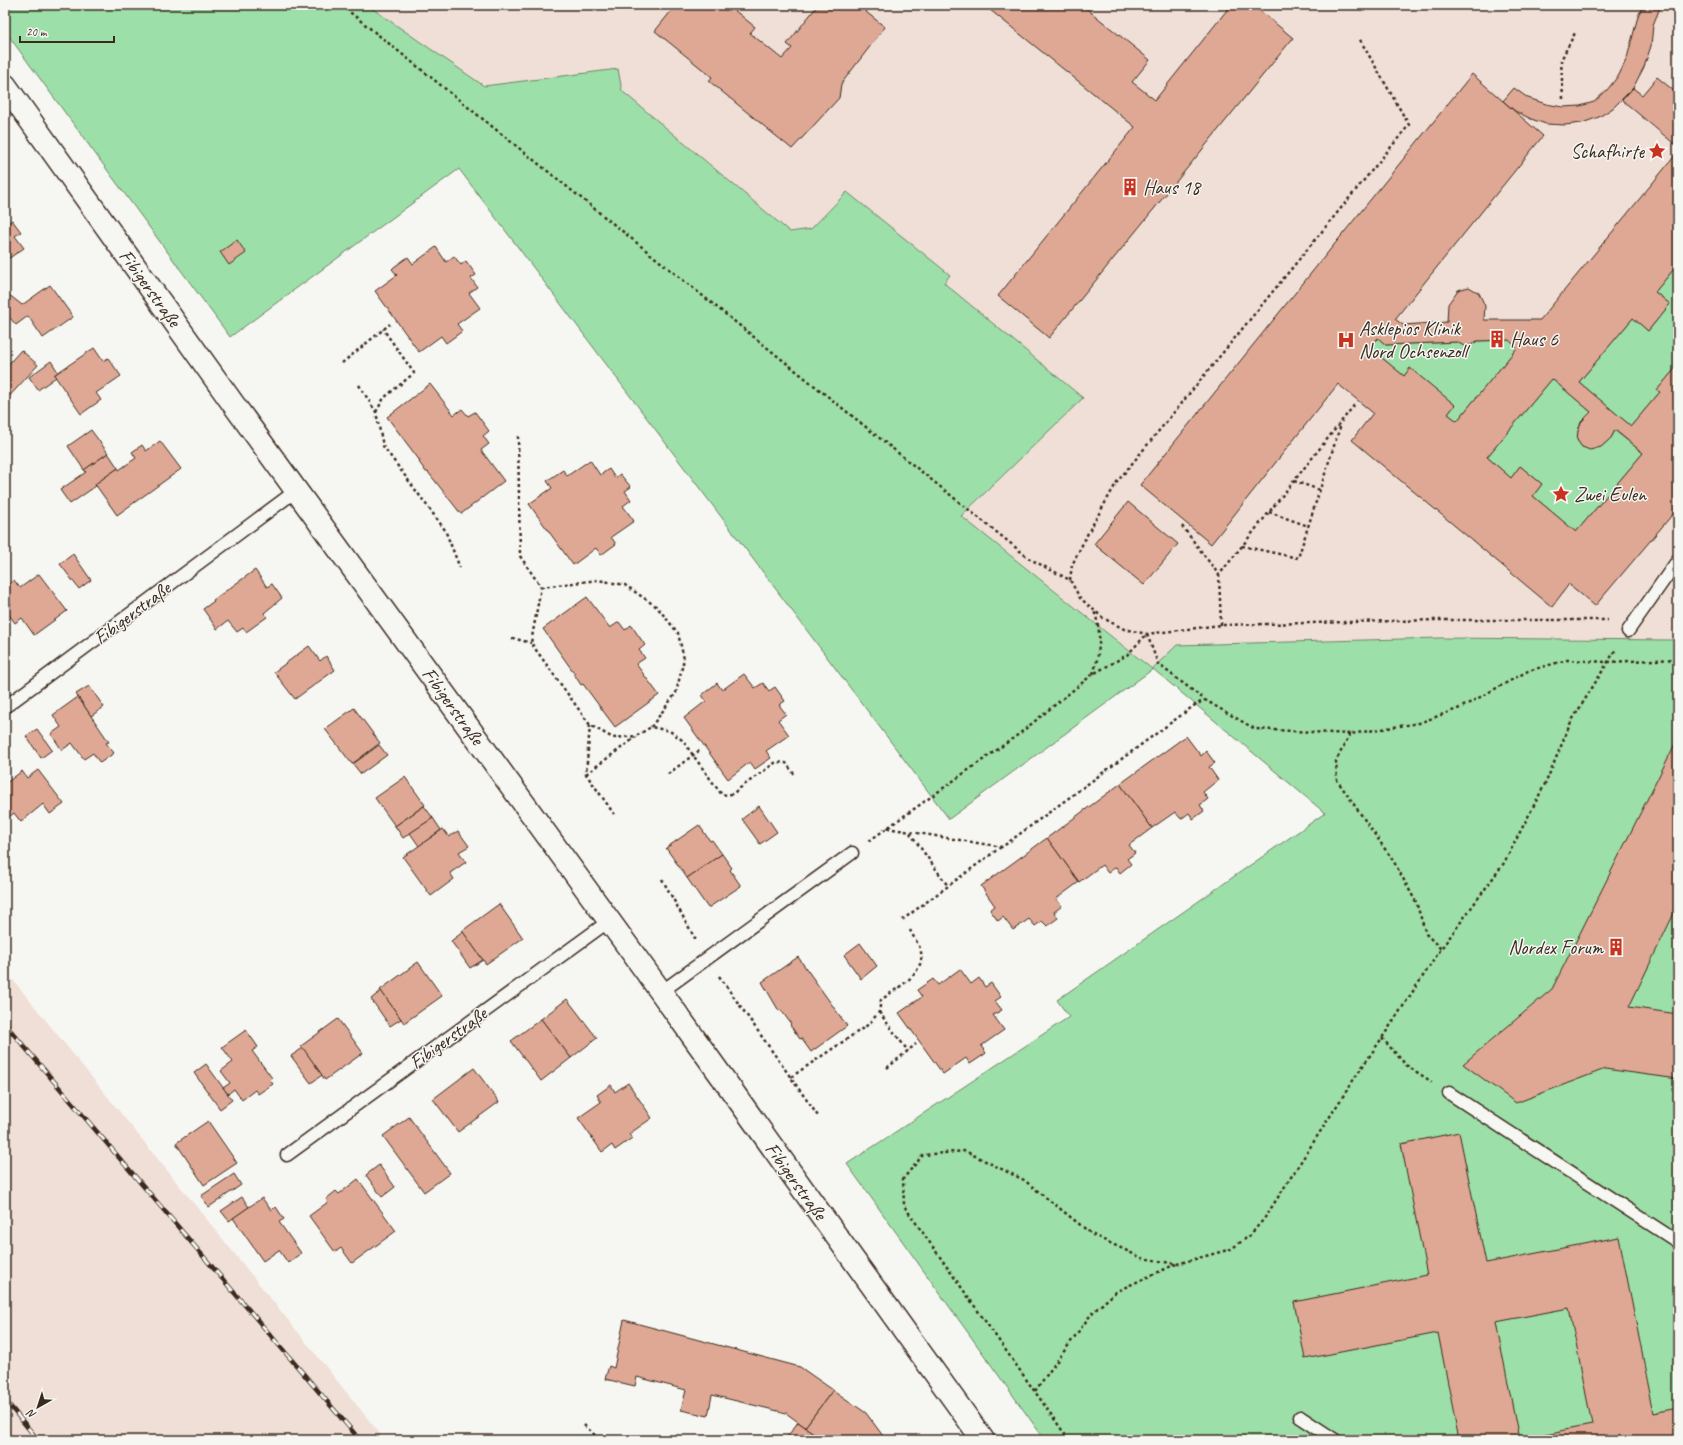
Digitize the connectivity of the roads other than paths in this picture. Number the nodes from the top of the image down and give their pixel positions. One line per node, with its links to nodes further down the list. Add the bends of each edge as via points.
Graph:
1 (5, 85): 2 (street, Fibigerstraße)
2 (297, 490): 5 (lane, Fibigerstraße); 7 (street, Fibigerstraße)
3 (1678, 560): 4 (lane)
4 (1628, 631)
5 (5, 707)
6 (852, 852): 8 (lane)
7 (609, 921): 8 (street, Fibigerstraße); 10 (lane, Fibigerstraße)
8 (661, 992): 13 (street, Fibigerstraße)
9 (1449, 1093): 11 (lane)
10 (287, 1155)
11 (1678, 1242)
12 (1300, 1417): 14 (lane)
13 (984, 1440)
14 (1335, 1440)

